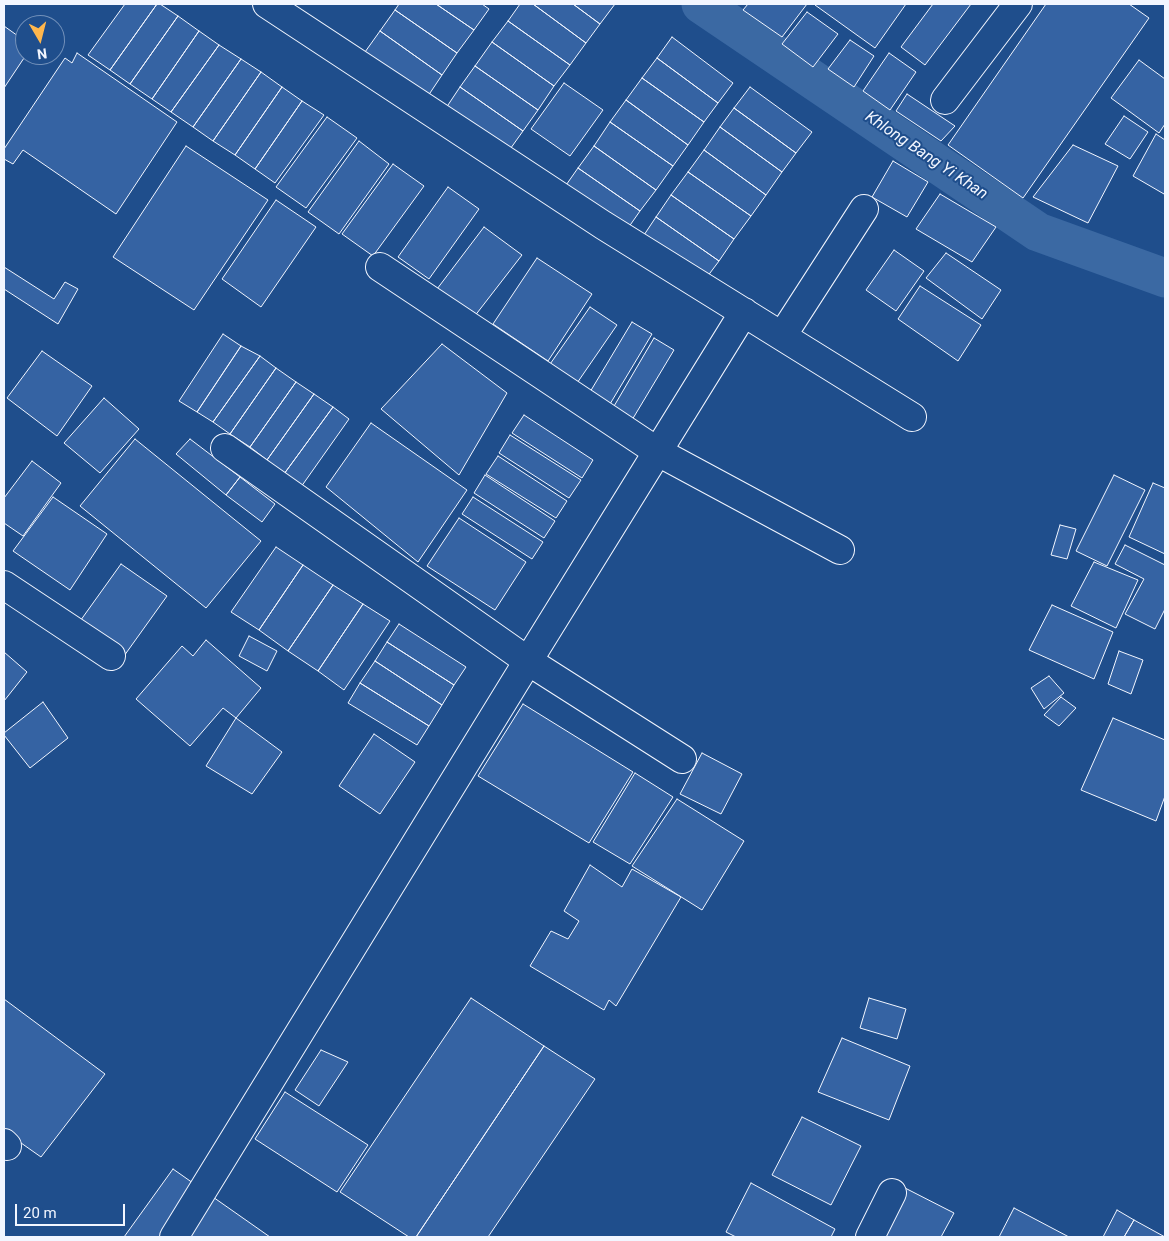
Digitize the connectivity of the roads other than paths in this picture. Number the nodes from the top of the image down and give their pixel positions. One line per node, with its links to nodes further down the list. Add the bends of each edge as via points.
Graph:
1 (267, 4): 6 (street, via 603,225)
2 (1018, 4): 3 (street)
3 (945, 100)
4 (864, 209): 7 (street)
5 (380, 267): 10 (street)
6 (744, 312): 7 (street); 10 (street)
7 (782, 336): 8 (street)
8 (912, 417)
9 (225, 448): 14 (street)
10 (658, 452): 11 (street); 14 (street)
11 (840, 550)
12 (4, 586): 13 (street)
13 (110, 656)
14 (528, 661): 15 (street); 17 (street)
15 (682, 759)
16 (892, 1193): 18 (street)
17 (174, 1237)
18 (870, 1237)

